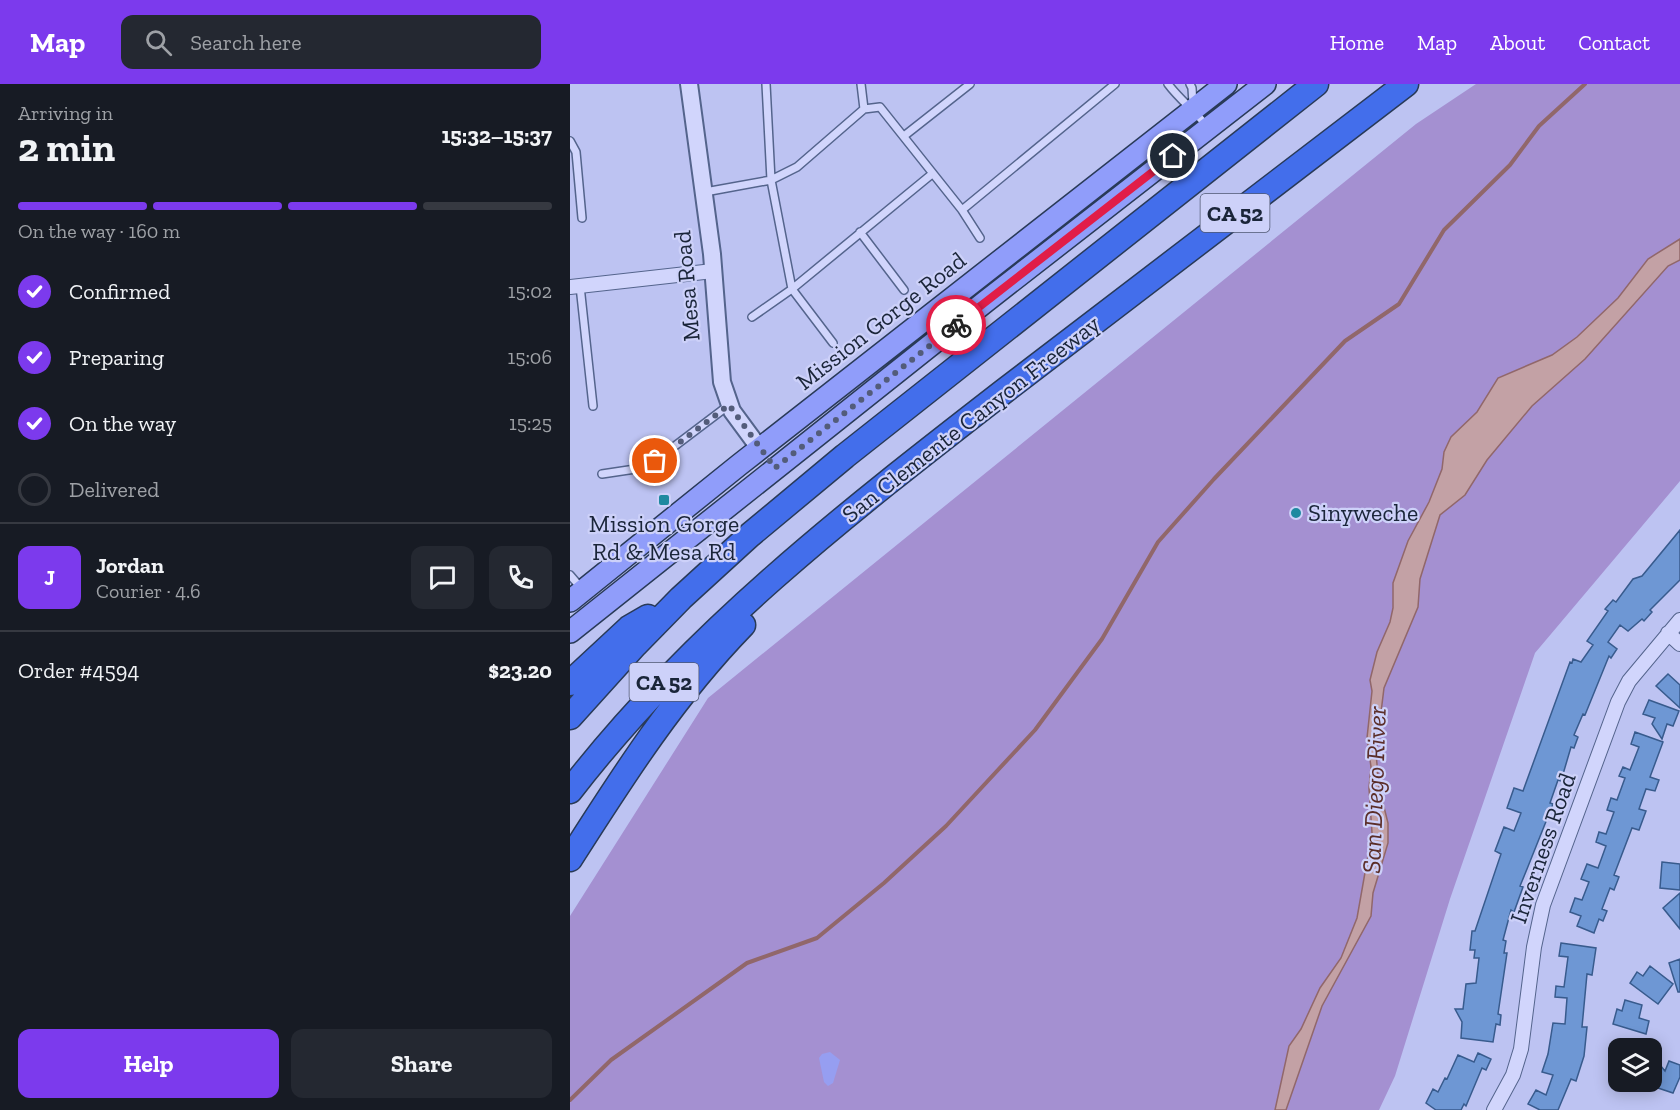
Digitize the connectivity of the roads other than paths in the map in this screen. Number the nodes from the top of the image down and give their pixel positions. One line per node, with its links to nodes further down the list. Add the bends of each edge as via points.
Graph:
1 (689, 84): 19 (street, Mesa Road)
2 (766, 84): 18 (lane)
3 (861, 84): 12 (lane)
4 (970, 84): 15 (lane)
5 (1115, 84): 20 (lane)
6 (1168, 84): 13 (lane, via 1180,101)
7 (1190, 84): 13 (lane)
8 (1226, 84): 13 (main road, Mission Gorge Road)
9 (1266, 84): 14 (main road, Mission Gorge Road)
10 (1316, 84): 37 (highway, San Clemente Canyon Freeway / CA 52, via 845,456)
11 (1406, 84): 35 (highway, San Clemente Canyon Freeway / CA 52, via 886,483)
12 (864, 109): 15 (lane, via 880,107); 18 (lane, via 797,167)
13 (1194, 109): 14 (lane); 32 (main road, Mission Gorge Road)
14 (1209, 128): 33 (main road, Mission Gorge Road)
15 (904, 136): 17 (lane)
16 (570, 141): 21 (lane, via 576,152)
17 (932, 174): 20 (lane); 22 (lane)
18 (771, 180): 19 (lane); 26 (lane)
19 (704, 192): 24 (street, Mesa Road)
20 (962, 210): 23 (lane)
21 (582, 218)
22 (860, 231): 26 (lane); 27 (lane)
23 (980, 238)
24 (714, 271): 25 (street); 30 (street, Mesa Road, via 722,382)
25 (575, 287): 31 (lane)
26 (792, 289): 28 (lane); 29 (lane)
27 (904, 290)
28 (752, 317)
29 (833, 343)
30 (729, 405): 32 (street, Mesa Road); 34 (lane, via 655,461 642,468)
31 (593, 406)
32 (760, 449): 33 (main road, Mesa Road); 36 (main road, Mission Gorge Road)
33 (775, 468): 38 (main road, Mission Gorge Road)
34 (602, 474)
35 (768, 582): 45 (highway, San Clemente Canyon Freeway / CA 52, via 682,663); 46 (highway, via 749,618 687,687 645,744)
36 (574, 589): 38 (main road)
37 (681, 598): 43 (highway, via 629,628); 44 (highway, San Clemente Canyon Freeway / CA 52)
38 (598, 610): 40 (main road, Mission Gorge Road)
39 (1680, 620): 41 (street, Inverness Road)
40 (570, 632)
41 (1668, 633): 42 (street); 47 (street, Inverness Road, via 1623,690 1543,905 1521,1049 1513,1075)
42 (1680, 644)
43 (570, 683)
44 (570, 717)
45 (570, 791)
46 (570, 859)
47 (1494, 1110)

